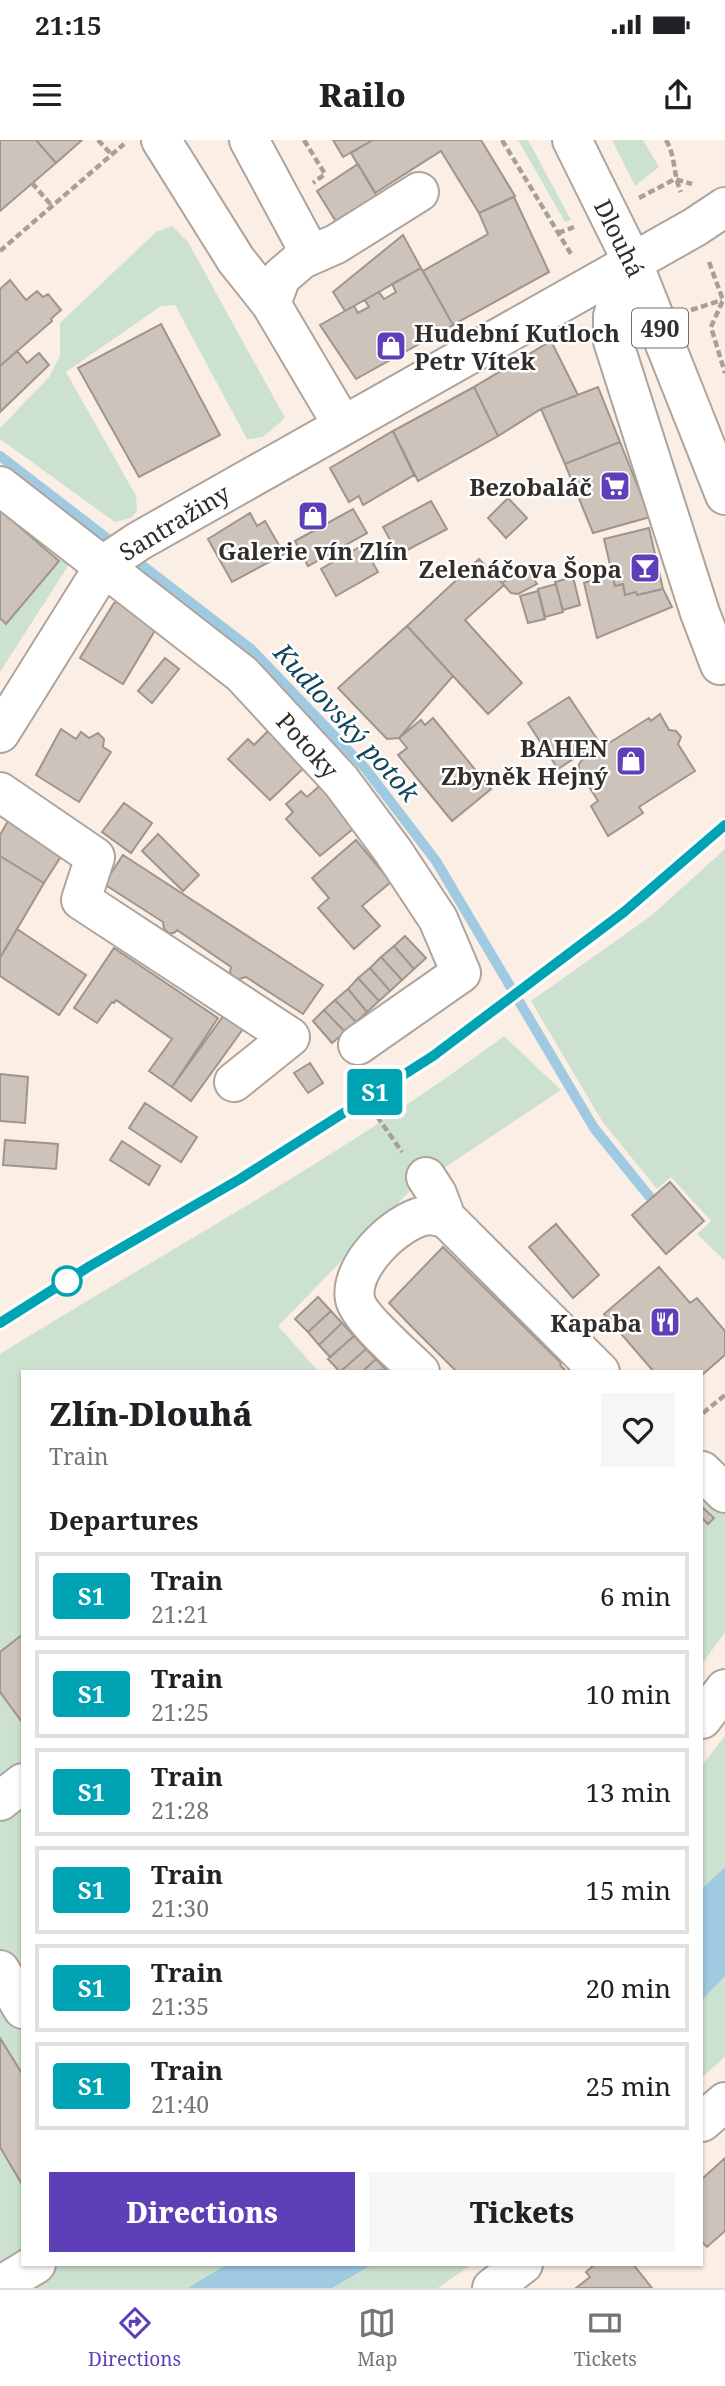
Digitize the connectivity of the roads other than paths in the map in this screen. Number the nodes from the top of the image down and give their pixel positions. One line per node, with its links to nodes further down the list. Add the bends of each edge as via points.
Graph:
1 (161, 140): 8 (street, via 236,260)
2 (249, 140): 6 (street, via 305,244)
3 (572, 140): 7 (street, Dlouhá / 490)
4 (419, 192): 6 (street, via 336,244)
5 (725, 207): 7 (street, Santražiny)
6 (302, 259): 8 (street, via 281,277)
7 (632, 261): 9 (street, Santražiny); 11 (street, Dlouhá / 490); 13 (street, via 613,316 613,341)
8 (271, 304): 9 (street)
9 (342, 424): 12 (street, Santražiny)
10 (0, 486): 12 (street, Potoky)
11 (725, 495)
12 (117, 556): 14 (street, Santražiny); 16 (street, Potoky, via 182,625 242,674 341,781 438,919 461,973)
13 (720, 665)
14 (0, 733)
15 (0, 792): 17 (street, via 95,857 80,900 290,1037)
16 (358, 1045)
17 (234, 1082)
18 (426, 1177): 19 (street)
19 (446, 1218): 20 (street, via 426,1215 398,1228 366,1261 355,1283 355,1300 364,1316); 21 (street)
20 (418, 1370)
21 (598, 1370)
22 (703, 1472): 23 (street)
23 (725, 1493)
24 (725, 1689): 25 (street)
25 (703, 1718)
26 (21, 1785): 27 (street)
27 (0, 1801)
28 (0, 1970): 29 (street)
29 (21, 2006)
30 (725, 2102): 31 (street)
31 (703, 2121)
32 (33, 2266): 34 (street)
33 (520, 2266): 35 (street)
34 (0, 2286)
35 (492, 2288)

